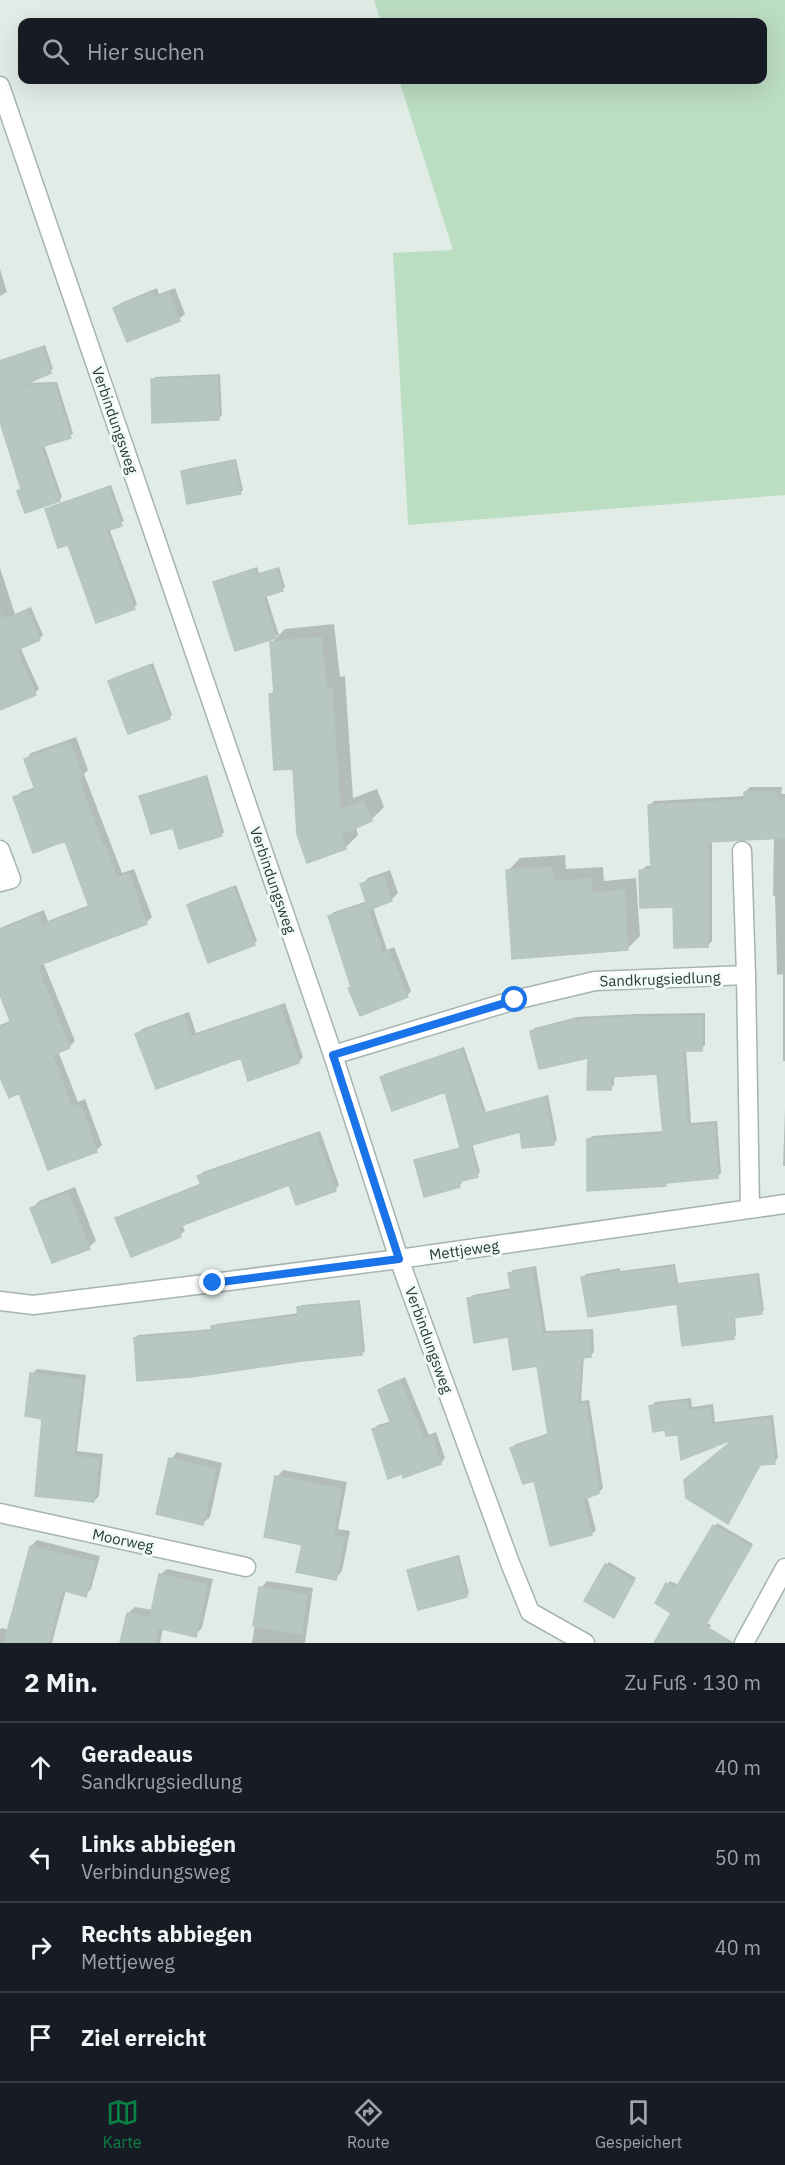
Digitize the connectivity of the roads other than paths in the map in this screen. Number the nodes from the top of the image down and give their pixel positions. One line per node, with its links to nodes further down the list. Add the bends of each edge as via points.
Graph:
1 (0, 86): 6 (street, Verbindungsweg)
2 (0, 850): 4 (street, via 10,879)
3 (742, 850): 5 (street)
4 (0, 882)
5 (746, 975): 6 (street, Sandkrugsiedlung, via 595,981 515,1000); 8 (street)
6 (333, 1055): 9 (street, Verbindungsweg)
7 (785, 1204): 8 (street, Mettjeweg)
8 (750, 1209): 9 (street, Mettjeweg)
9 (399, 1259): 10 (street, Mettjeweg, via 33,1305); 14 (street, Verbindungsweg, via 530,1611)
10 (0, 1301)
11 (0, 1513): 12 (street, Moorweg)
12 (246, 1567)
13 (785, 1568): 15 (street)
14 (585, 1643)
15 (744, 1643)

